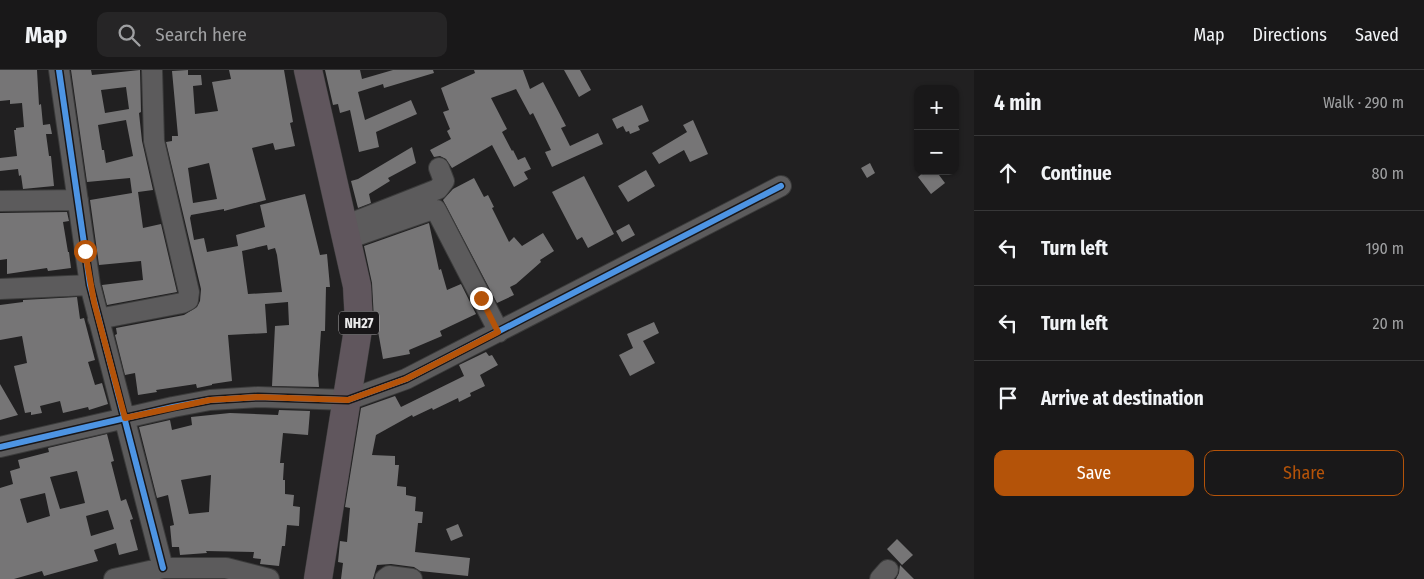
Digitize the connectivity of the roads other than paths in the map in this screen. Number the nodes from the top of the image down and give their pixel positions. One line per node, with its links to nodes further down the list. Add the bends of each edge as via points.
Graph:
1 (59, 70): 6 (street)
2 (152, 70): 11 (street, via 154,141 189,292 188,300)
3 (308, 70): 8 (highway, NH27)
4 (439, 168): 8 (street, via 444,181 438,189)
5 (781, 186): 12 (street)
6 (78, 200): 7 (street); 9 (street)
7 (0, 201)
8 (345, 233): 12 (street, via 436,210); 13 (highway, NH27, via 357,286 359,323)
9 (90, 285): 10 (street); 11 (street)
10 (0, 289)
11 (98, 319): 14 (street)
12 (498, 332): 13 (street, via 406,379)
13 (348, 400): 14 (street, via 258,397 210,400); 19 (highway, NH27)
14 (125, 418): 15 (street); 16 (street)
15 (0, 447)
16 (153, 573): 17 (street); 18 (street, via 226,568)
17 (114, 579)
18 (269, 579)
19 (318, 579)
20 (385, 579): 21 (street, via 389,576)
21 (412, 579)

